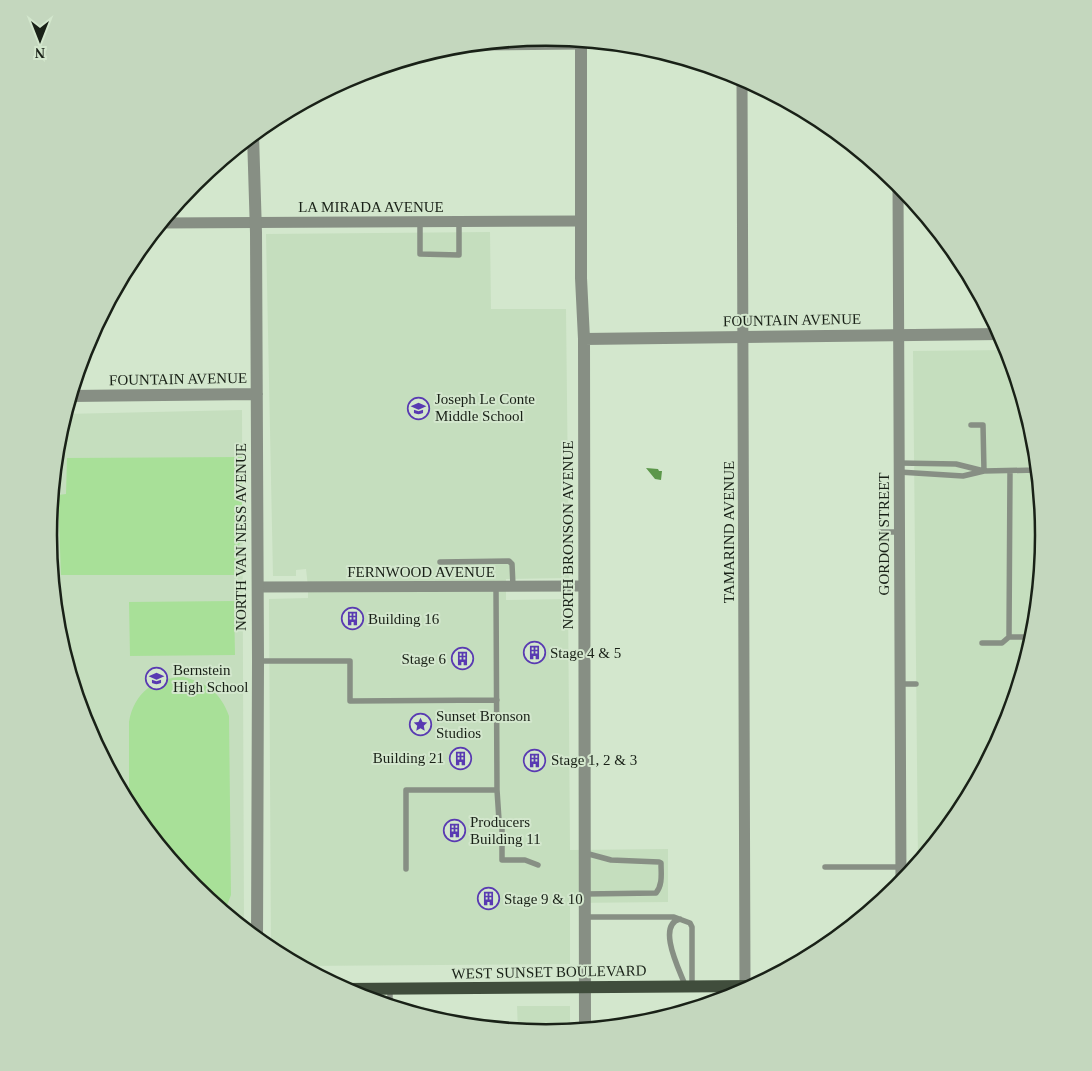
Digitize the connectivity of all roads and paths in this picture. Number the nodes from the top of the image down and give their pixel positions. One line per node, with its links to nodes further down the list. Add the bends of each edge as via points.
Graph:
1 (581, 47): 5 (street, NORTH BRONSON AVENUE)
2 (742, 87): 12 (street, TAMARIND AVENUE)
3 (253, 143): 9 (street, NORTH VAN NESS AVENUE)
4 (898, 196): 11 (street, GORDON STREET)
5 (581, 221): 7 (street, LA MIRADA AVENUE); 13 (street, NORTH BRONSON AVENUE)
6 (420, 222): 7 (street, LA MIRADA AVENUE); 7 (lane, via 420,254 459,255); 9 (street, LA MIRADA AVENUE)
7 (459, 222)
8 (170, 223): 9 (street, LA MIRADA AVENUE)
9 (254, 223): 14 (street, NORTH VAN NESS AVENUE)
10 (992, 334): 11 (street, FOUNTAIN AVENUE)
11 (898, 335): 12 (street, FOUNTAIN AVENUE); 17 (street, GORDON STREET)
12 (744, 337): 13 (street, FOUNTAIN AVENUE); 46 (street, TAMARIND AVENUE)
13 (584, 339): 25 (street, NORTH BRONSON AVENUE)
14 (257, 394): 15 (street, FOUNTAIN AVENUE); 26 (street, NORTH VAN NESS AVENUE)
15 (77, 396)
16 (971, 425): 19 (lane, via 983,425)
17 (899, 467): 19 (lane, via 956,464); 19 (lane, via 963,476); 22 (street, GORDON STREET)
18 (1031, 470): 20 (lane)
19 (984, 471): 20 (lane)
20 (1010, 471): 28 (lane)
21 (880, 532): 22 (lane)
22 (900, 532): 32 (street, GORDON STREET)
23 (440, 562): 24 (lane, via 509,561)
24 (513, 586): 25 (street, FERNWOOD AVENUE); 27 (street, FERNWOOD AVENUE)
25 (584, 586): 36 (street, NORTH BRONSON AVENUE)
26 (258, 587): 27 (street, FERNWOOD AVENUE); 31 (street, NORTH VAN NESS AVENUE)
27 (496, 587): 34 (lane)
28 (1009, 637): 29 (lane); 30 (lane, via 1002,643)
29 (1025, 637)
30 (982, 643)
31 (258, 661): 34 (lane, via 350,661 350,701); 45 (street, NORTH VAN NESS AVENUE)
32 (900, 684): 33 (lane); 39 (street, GORDON STREET)
33 (916, 684)
34 (497, 700): 35 (lane)
35 (497, 790): 37 (lane, via 502,860 525,860); 40 (lane, via 406,790)
36 (585, 853): 42 (street, NORTH BRONSON AVENUE); 42 (lane, via 611,860 661,863 660,888 656,893)
37 (538, 865)
38 (824, 867): 39 (lane)
39 (901, 867): 41 (street, GORDON STREET)
40 (406, 868)
41 (901, 872)
42 (585, 894): 43 (street, NORTH BRONSON AVENUE)
43 (585, 917): 44 (lane); 49 (street, NORTH BRONSON AVENUE)
44 (680, 919): 48 (lane, via 692,927); 48 (lane, via 670,926 670,947)
45 (257, 930)
46 (749, 980)
47 (737, 986): 48 (main road, WEST SUNSET BOULEVARD)
48 (689, 987): 49 (main road, WEST SUNSET BOULEVARD)
49 (585, 988): 51 (main road, WEST SUNSET BOULEVARD); 53 (street, NORTH BRONSON AVENUE)
50 (363, 989): 51 (main road, WEST SUNSET BOULEVARD)
51 (390, 990): 52 (lane)
52 (390, 999)
53 (585, 1023)

